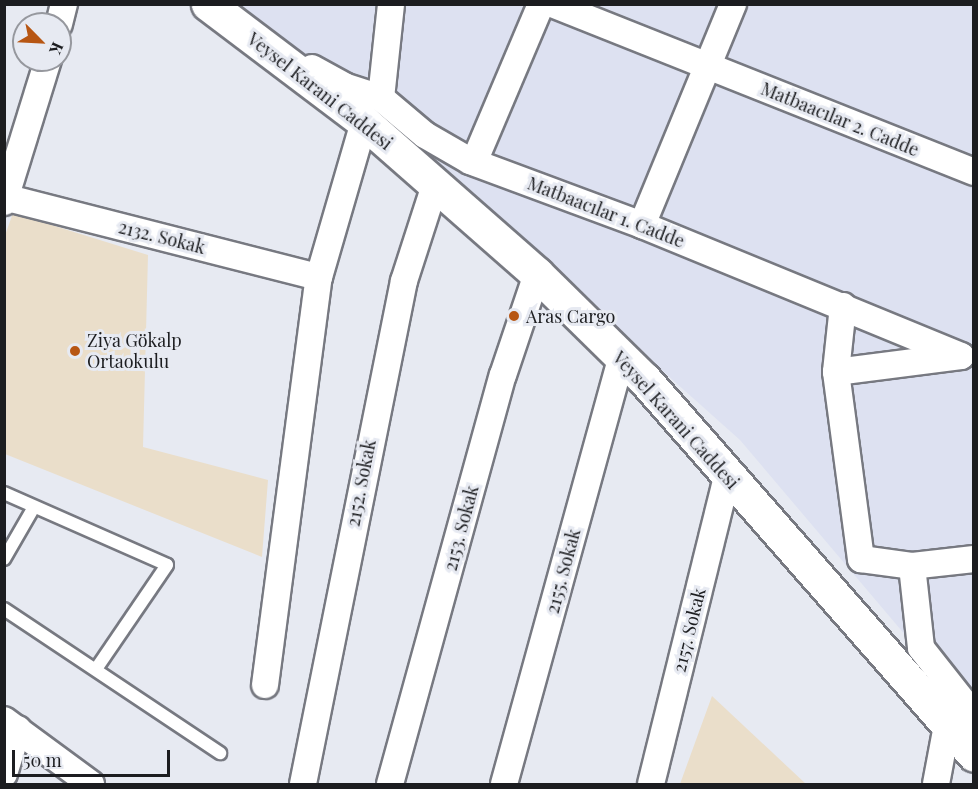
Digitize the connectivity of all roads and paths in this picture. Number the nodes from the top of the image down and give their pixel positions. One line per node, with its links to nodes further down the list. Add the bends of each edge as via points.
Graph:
1 (208, 4): 9 (main road, Veysel Karani Caddesi)
2 (391, 4): 9 (street)
3 (541, 4): 10 (street)
4 (552, 4): 7 (street, Matbaacılar 2. Cadde)
5 (733, 4): 7 (street)
6 (233, 5): 9 (street, via 253,26 300,61 344,86)
7 (707, 66): 11 (street, Matbaacılar 2. Cadde); 14 (street)
8 (44, 72): 13 (street)
9 (373, 110): 10 (street, Matbaacılar 1. Cadde); 12 (main road, Veysel Karani Caddesi); 16 (street)
10 (474, 162): 14 (street, Matbaacılar 1. Cadde)
11 (974, 172)
12 (435, 185): 15 (main road, Veysel Karani Caddesi); 36 (street, 2152. Sokak, via 404,281 387,357)
13 (5, 199): 16 (street, 2132. Sokak)
14 (642, 225): 17 (street, Matbaacılar 1. Cadde)
15 (537, 274): 19 (main road, Veysel Karani Caddesi); 37 (street, 2153. Sokak, via 503,375)
16 (319, 278): 29 (street)
17 (843, 306): 18 (street, Matbaacılar 1. Cadde); 20 (street)
18 (967, 355): 20 (street, Matbaacılar 1. Cadde)
19 (621, 358): 21 (main road, Veysel Karani Caddesi); 38 (street, 2155. Sokak)
20 (836, 372): 26 (street, via 861,559)
21 (727, 476): 30 (main road, Veysel Karani Caddesi); 39 (street, 2157. Sokak)
22 (4, 493): 23 (lane)
23 (34, 507): 24 (lane); 28 (lane, via 166,565)
24 (4, 559)
25 (974, 559): 26 (street)
26 (912, 566): 30 (street, via 921,648)
27 (4, 609): 28 (lane)
28 (96, 669): 32 (lane)
29 (265, 685)
30 (960, 720): 33 (main road, Veysel Karani Caddesi); 40 (street)
31 (11, 725): 34 (street); 35 (street)
32 (220, 753)
33 (974, 754)
34 (4, 774)
35 (87, 783)
36 (303, 784)
37 (390, 784)
38 (504, 784)
39 (651, 784)
40 (936, 784)

